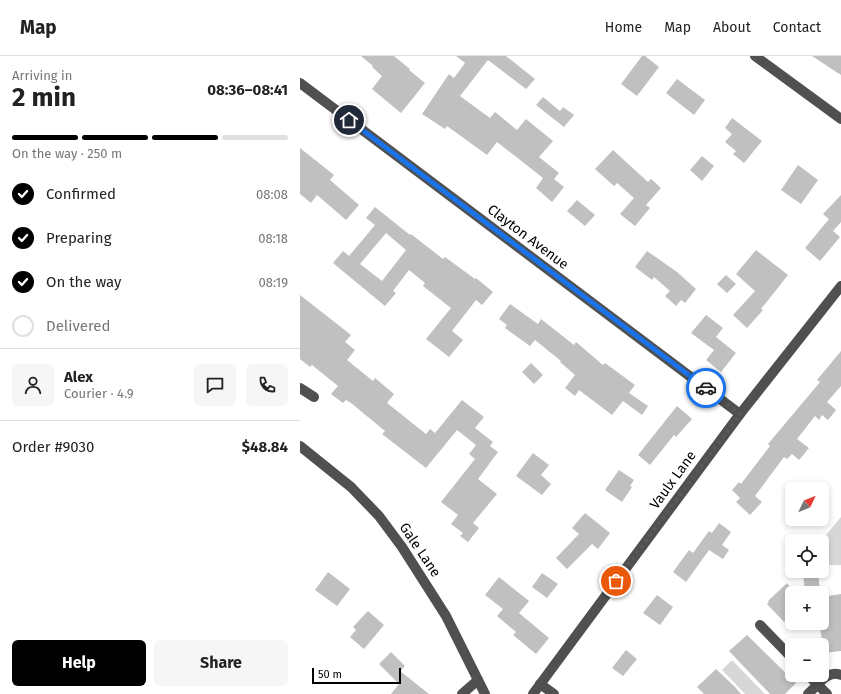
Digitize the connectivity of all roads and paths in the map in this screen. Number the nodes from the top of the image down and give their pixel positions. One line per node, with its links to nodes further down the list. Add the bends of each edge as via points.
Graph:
1 (755, 56): 3 (street)
2 (300, 84): 7 (street, Clayton Avenue)
3 (841, 119)
4 (839, 293): 7 (street, Vaulx Lane)
5 (300, 388): 6 (street)
6 (314, 398)
7 (740, 414): 14 (street, Vaulx Lane)
8 (300, 446): 12 (street, Gale Lane, via 350,487 379,516 446,616)
9 (760, 625): 10 (street)
10 (785, 651)
11 (841, 675): 15 (street, via 828,675)
12 (478, 680): 16 (street); 17 (street, Gale Lane)
13 (815, 682): 15 (street)
14 (540, 684): 18 (street, Vaulx Lane); 19 (street)
15 (818, 685): 20 (street); 21 (street)
16 (462, 694)
17 (485, 694)
18 (533, 694)
19 (554, 694)
20 (808, 694)
21 (827, 694)

